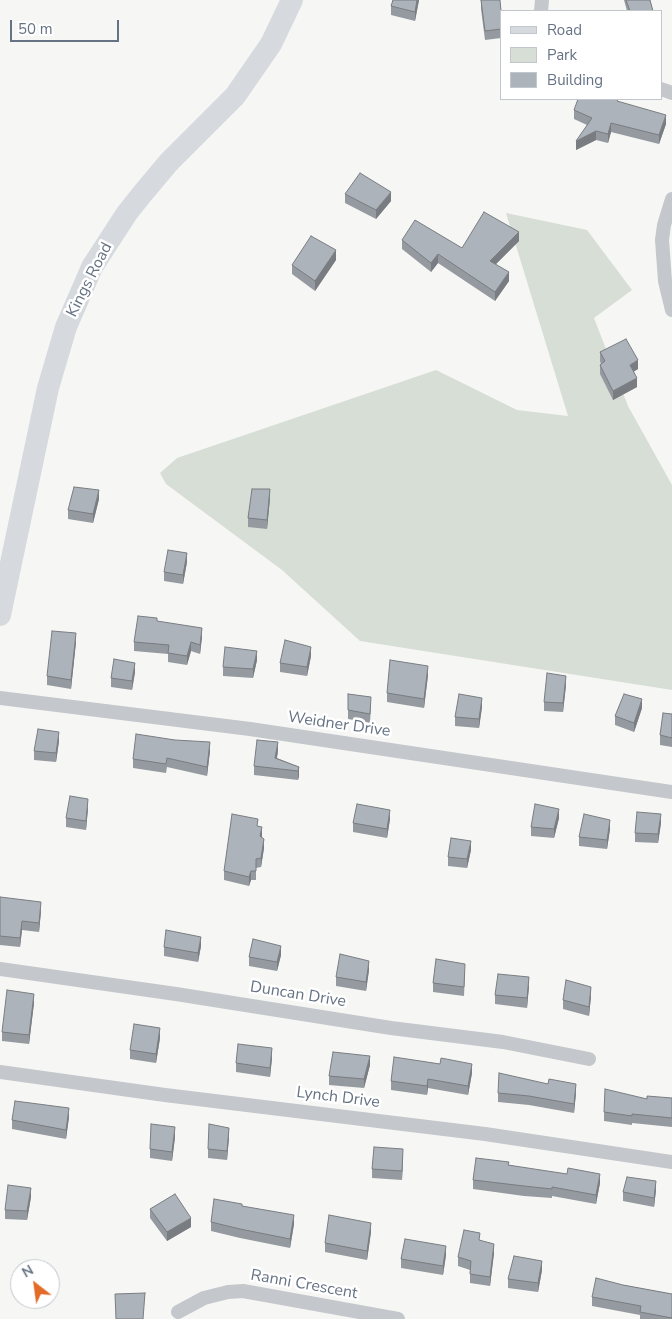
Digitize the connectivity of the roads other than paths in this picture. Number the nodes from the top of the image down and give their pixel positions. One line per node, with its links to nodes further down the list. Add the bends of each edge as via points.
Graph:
1 (292, 0): 4 (main road, Kings Road, via 271,44 235,96 143,193 92,267 66,326 48,388)
2 (672, 199): 3 (street, via 662,240 665,281)
3 (672, 310)
4 (0, 615)
5 (0, 698): 6 (street, Weidner Drive, via 250,729)
6 (672, 792)
7 (0, 969): 8 (street, Duncan Drive, via 504,1042)
8 (589, 1059)
9 (0, 1072): 10 (street, Lynch Drive, via 485,1134)
10 (672, 1162)
11 (178, 1312): 12 (street, Ranni Crescent, via 204,1298 243,1291)
12 (398, 1319)

